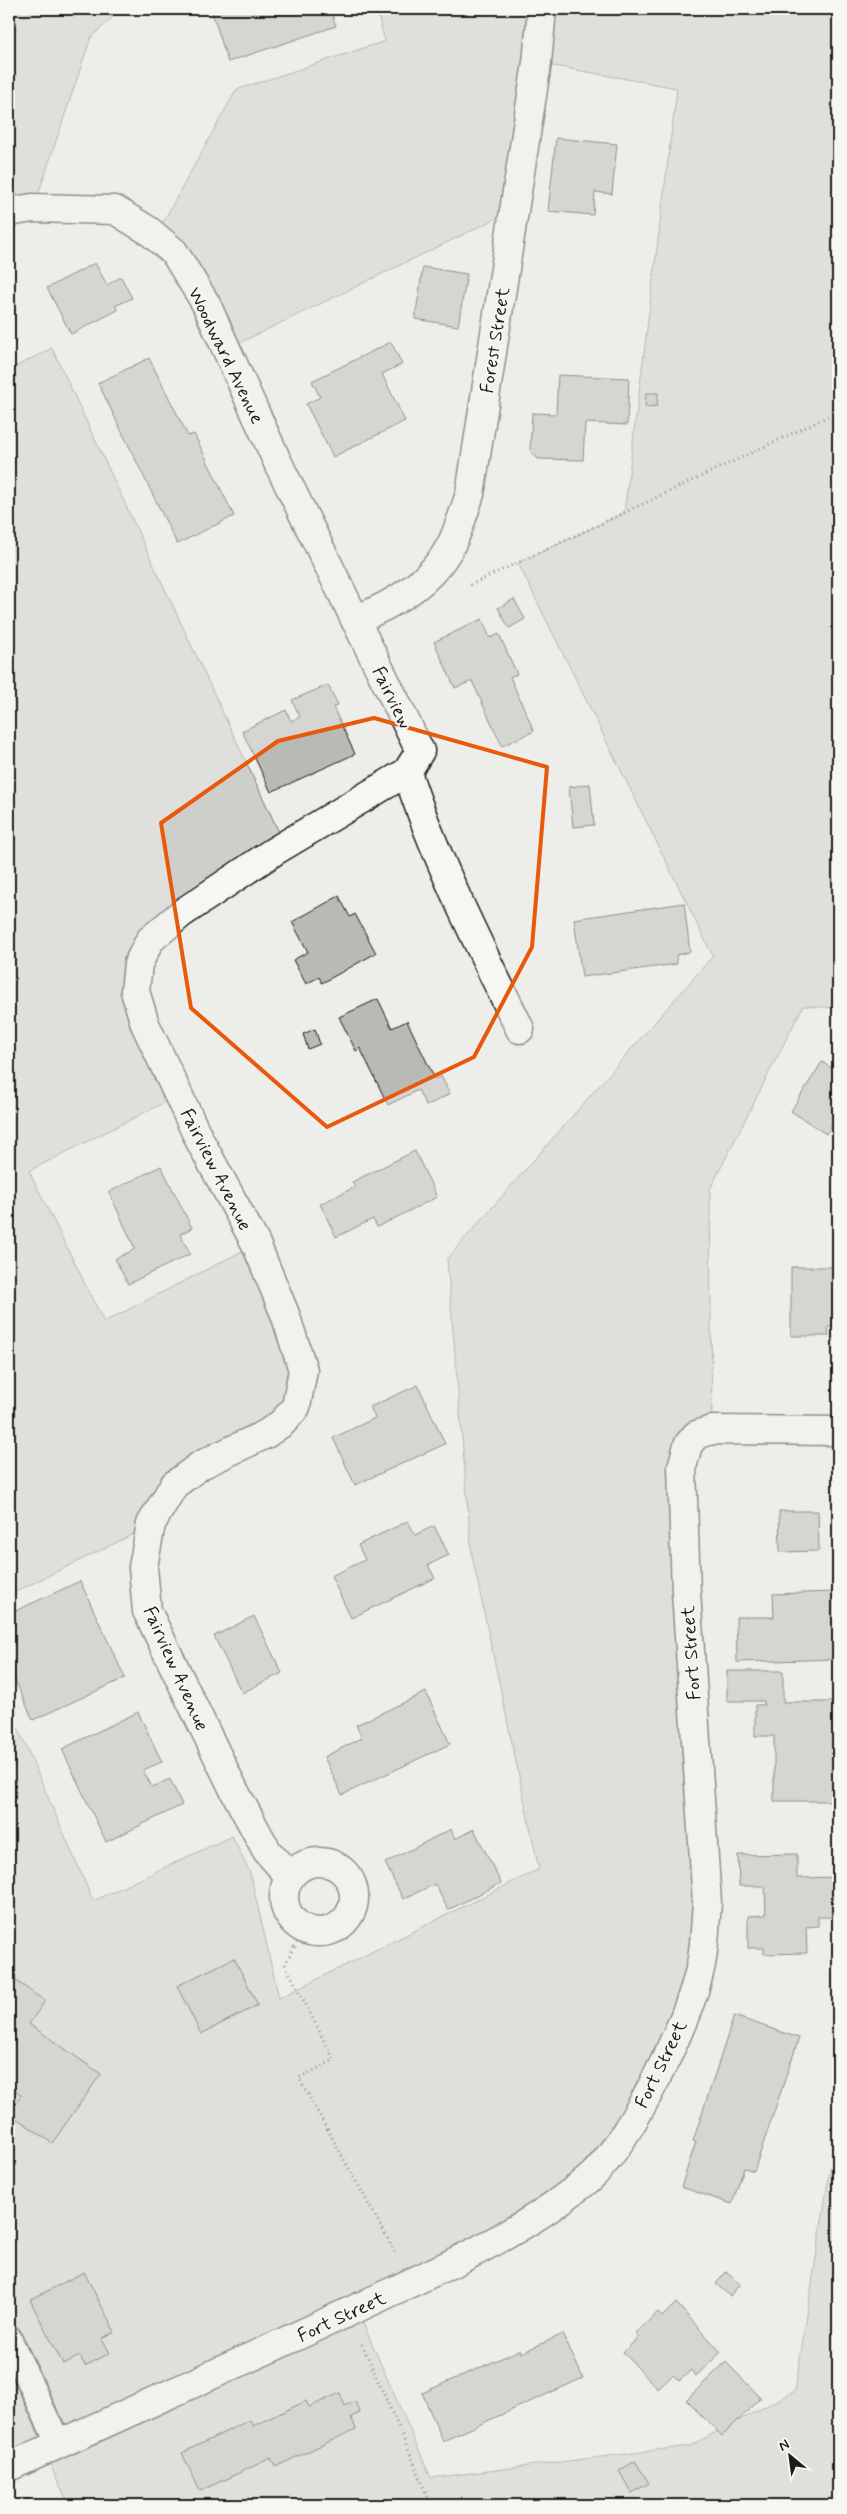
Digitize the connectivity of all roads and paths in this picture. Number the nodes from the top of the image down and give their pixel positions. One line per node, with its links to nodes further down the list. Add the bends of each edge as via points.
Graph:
1 (542, 9): 5 (street, Forest Street, via 470,494 451,544 433,573 387,607)
2 (9, 212): 5 (street, Woodward Avenue, via 32,208 115,210 149,231 174,252 206,304 278,463)
3 (838, 412): 4 (path)
4 (461, 589)
5 (355, 620): 6 (street, Fairview, via 420,751)
6 (407, 772): 7 (street, via 422,817); 9 (street, Fairview Avenue, via 273,852 182,912 150,940 138,964 135,991 145,1024 200,1140 256,1244 285,1314 303,1370 296,1407 282,1423 201,1465 174,1485 151,1524 143,1567 147,1611 234,1792 267,1851)
7 (520, 1029)
8 (838, 1431): 14 (street, Fort Street, via 712,1430 696,1435 688,1446 682,1467 686,1582 707,1903 705,1940 690,2003 620,2142 592,2176 536,2219 371,2302)
9 (290, 1877): 10 (street, via 284,1892 285,1909 291,1919); 10 (street, via 299,1868 322,1862 334,1865 351,1881 354,1905 350,1916 341,1925 320,1933)
10 (304, 1929): 11 (path, via 285,1964 334,2060 299,2078)
11 (400, 2261)
12 (9, 2338): 14 (lane)
13 (360, 2338): 16 (path)
14 (59, 2445): 15 (street, Fort Street)
15 (9, 2468)
16 (430, 2505)

